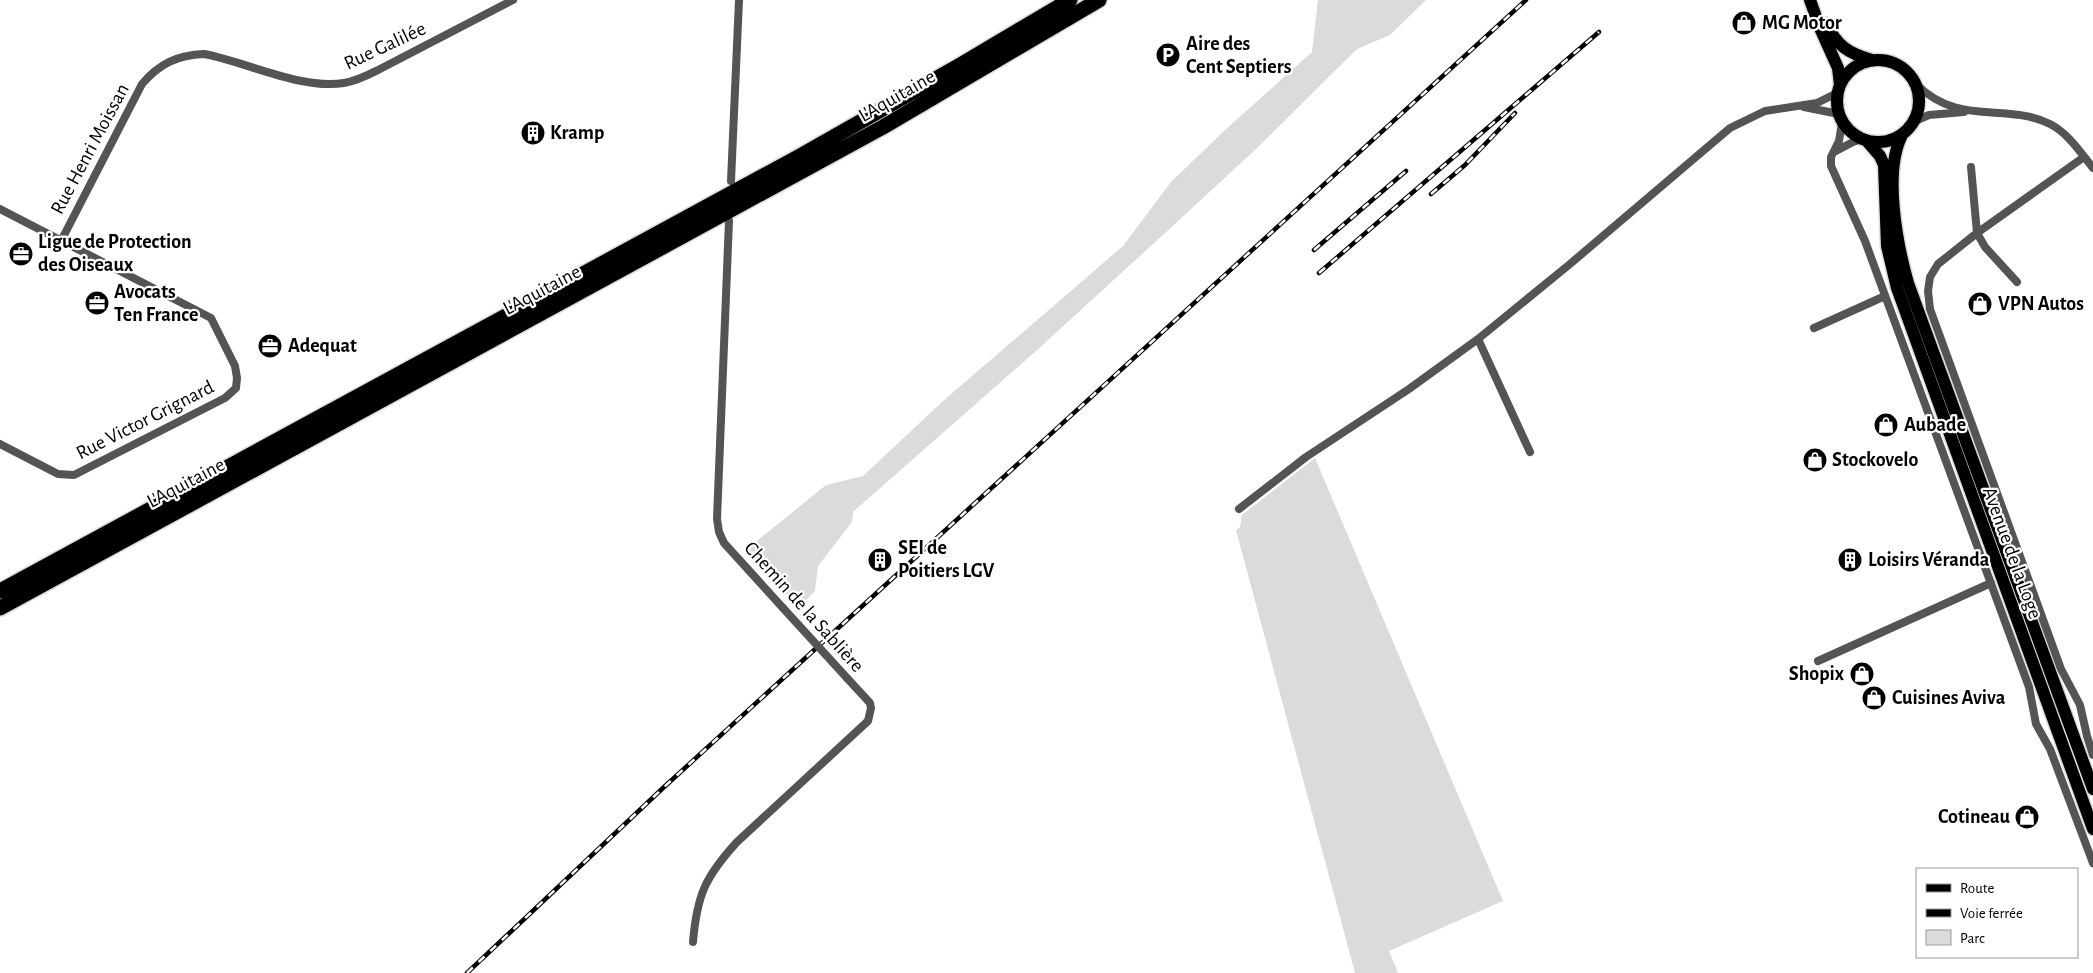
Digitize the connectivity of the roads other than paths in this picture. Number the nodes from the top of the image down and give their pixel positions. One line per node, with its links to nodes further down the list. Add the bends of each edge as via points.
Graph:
1 (513, 0): 7 (street, Rue Galilée, via 360,79 343,83 313,84 204,54 165,62)
2 (739, 0): 20 (street)
3 (1070, 0): 34 (highway, L'Aquitaine, via 800,156)
4 (1099, 0): 35 (highway, L'Aquitaine, via 875,132)
5 (1811, 0): 6 (main road, via 1841,46 1855,56); 9 (main road, via 1838,68)
6 (1872, 60): 8 (main road, via 1893,63); 9 (main road, via 1858,64 1847,73)
7 (150, 75): 24 (street, Rue Henri Moissan, via 127,110)
8 (1916, 84): 11 (street, via 1938,102); 13 (main road, via 1919,103)
9 (1838, 89): 10 (street, via 1823,101); 12 (main road)
10 (1797, 106): 12 (street); 29 (street, via 1765,111 1730,128)
11 (1971, 111): 13 (street, via 1930,115); 17 (street, via 2024,116 2050,124 2065,135)
12 (1840, 118): 15 (main road, via 1851,132); 16 (street, via 1841,133)
13 (1915, 120): 14 (main road)
14 (1902, 135): 15 (main road, via 1879,142); 26 (main road, via 1894,157 1894,211)
15 (1865, 140): 16 (street); 26 (main road, via 1884,165 1887,246)
16 (1834, 152): 27 (street, via 1832,171 1854,214)
17 (2084, 157): 19 (street); 23 (street)
18 (1971, 168): 23 (street)
19 (2093, 168)
20 (731, 181)
21 (0, 209): 24 (street, Rue Victor Grignard)
22 (729, 221): 41 (street, Chemin de la Sablière, bridge, via 716,519 719,532 724,543 870,703 871,708 868,721 720,860 699,898)
23 (1976, 233): 25 (street); 37 (street, via 1938,264 1930,277 1930,309 2061,669 2080,705)
24 (61, 240): 30 (street, Rue Victor Grignard, via 210,318 235,366 236,388 225,398 74,475 58,474)
25 (2017, 282)
26 (1902, 286): 38 (main road, Avenue de la Loge); 39 (main road, Avenue de la Loge)
27 (1885, 296): 28 (street); 33 (street)
28 (1814, 328)
29 (1478, 339): 31 (street); 32 (street, via 1304,459)
30 (0, 444)
31 (1530, 452)
32 (1239, 509)
33 (1991, 583): 36 (street); 40 (street, via 2029,687 2036,724 2050,749)
34 (0, 591)
35 (0, 608)
36 (1818, 661)
37 (2093, 755)
38 (2093, 788)
39 (2093, 829)
40 (2093, 863)
41 (693, 942)

